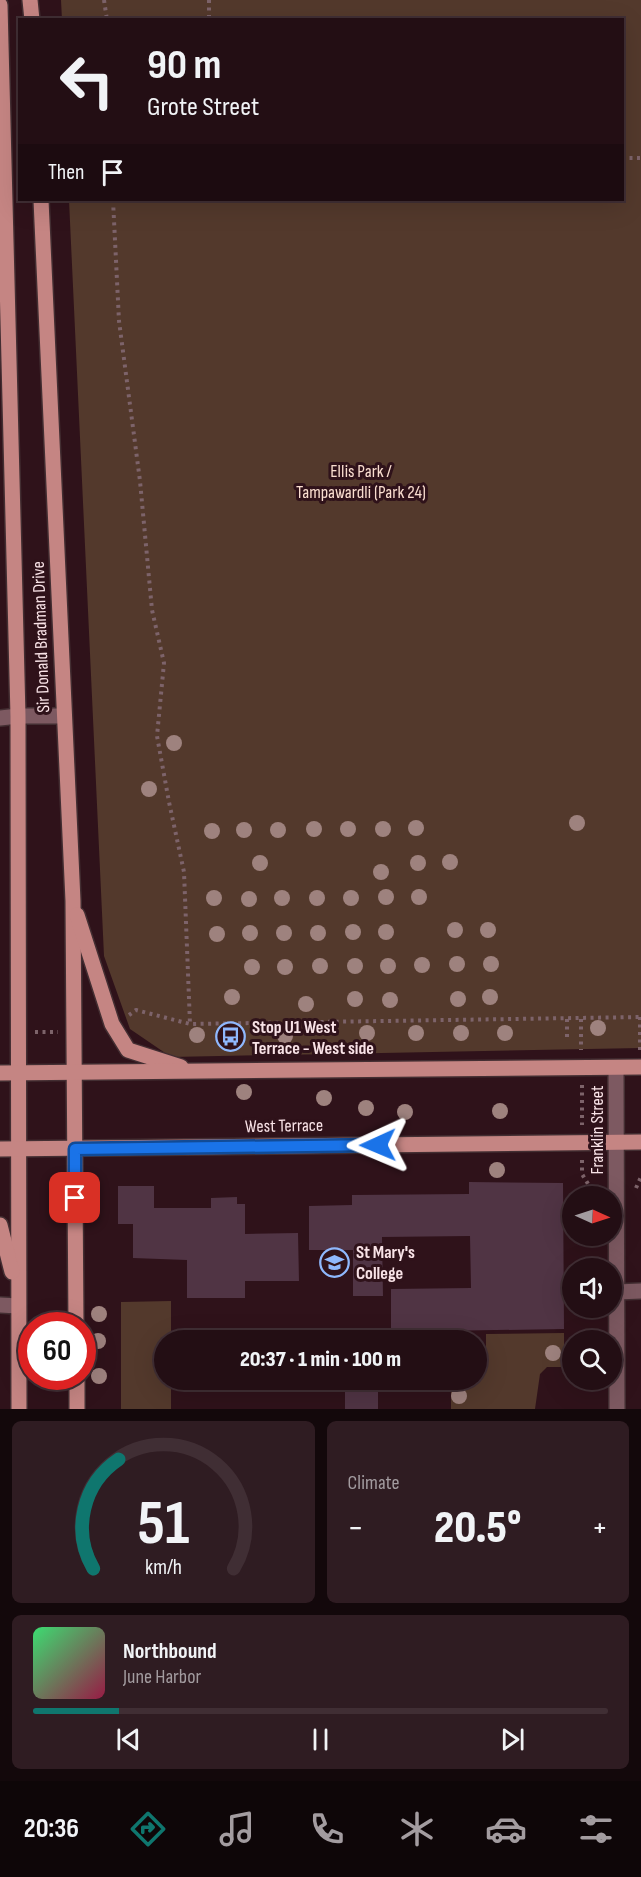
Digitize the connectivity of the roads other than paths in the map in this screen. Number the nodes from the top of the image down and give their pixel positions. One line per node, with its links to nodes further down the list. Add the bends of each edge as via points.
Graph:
1 (30, 0): 3 (main road)
2 (0, 5): 5 (main road, Sir Donald Bradman Drive)
3 (32, 18)
4 (40, 201): 6 (main road, Sir Donald Bradman Drive)
5 (18, 716): 6 (street); 7 (street); 14 (main road, Sir Donald Bradman Drive)
6 (64, 716): 8 (main road, Sir Donald Bradman Drive)
7 (0, 718)
8 (73, 901): 11 (main road, via 112,1024 128,1050); 12 (main road, Sir Donald Bradman Drive)
9 (616, 1068): 10 (main road); 11 (main road); 15 (street, Franklin Street)
10 (641, 1068)
11 (194, 1071): 12 (main road)
12 (74, 1072): 14 (main road); 19 (main road, Sir Donald Bradman Drive)
13 (0, 1073): 14 (main road)
14 (18, 1073): 18 (main road, Sir Donald Bradman Drive)
15 (616, 1142): 16 (main road, West Terrace); 19 (main road, West Terrace); 21 (street, Franklin Street)
16 (641, 1142)
17 (0, 1149): 18 (main road, West Terrace)
18 (17, 1149): 19 (main road, West Terrace); 24 (main road, Sir Donald Bradman Drive)
19 (75, 1149): 26 (main road, Sir Donald Bradman Drive)
20 (0, 1225): 24 (main road)
21 (617, 1258)
22 (641, 1291): 23 (street)
23 (622, 1292)
24 (18, 1299): 25 (street); 29 (main road)
25 (0, 1305)
26 (76, 1312)
27 (617, 1318): 31 (street, Franklin Street)
28 (77, 1390): 30 (main road)
29 (19, 1409)
30 (77, 1409)
31 (617, 1409)

